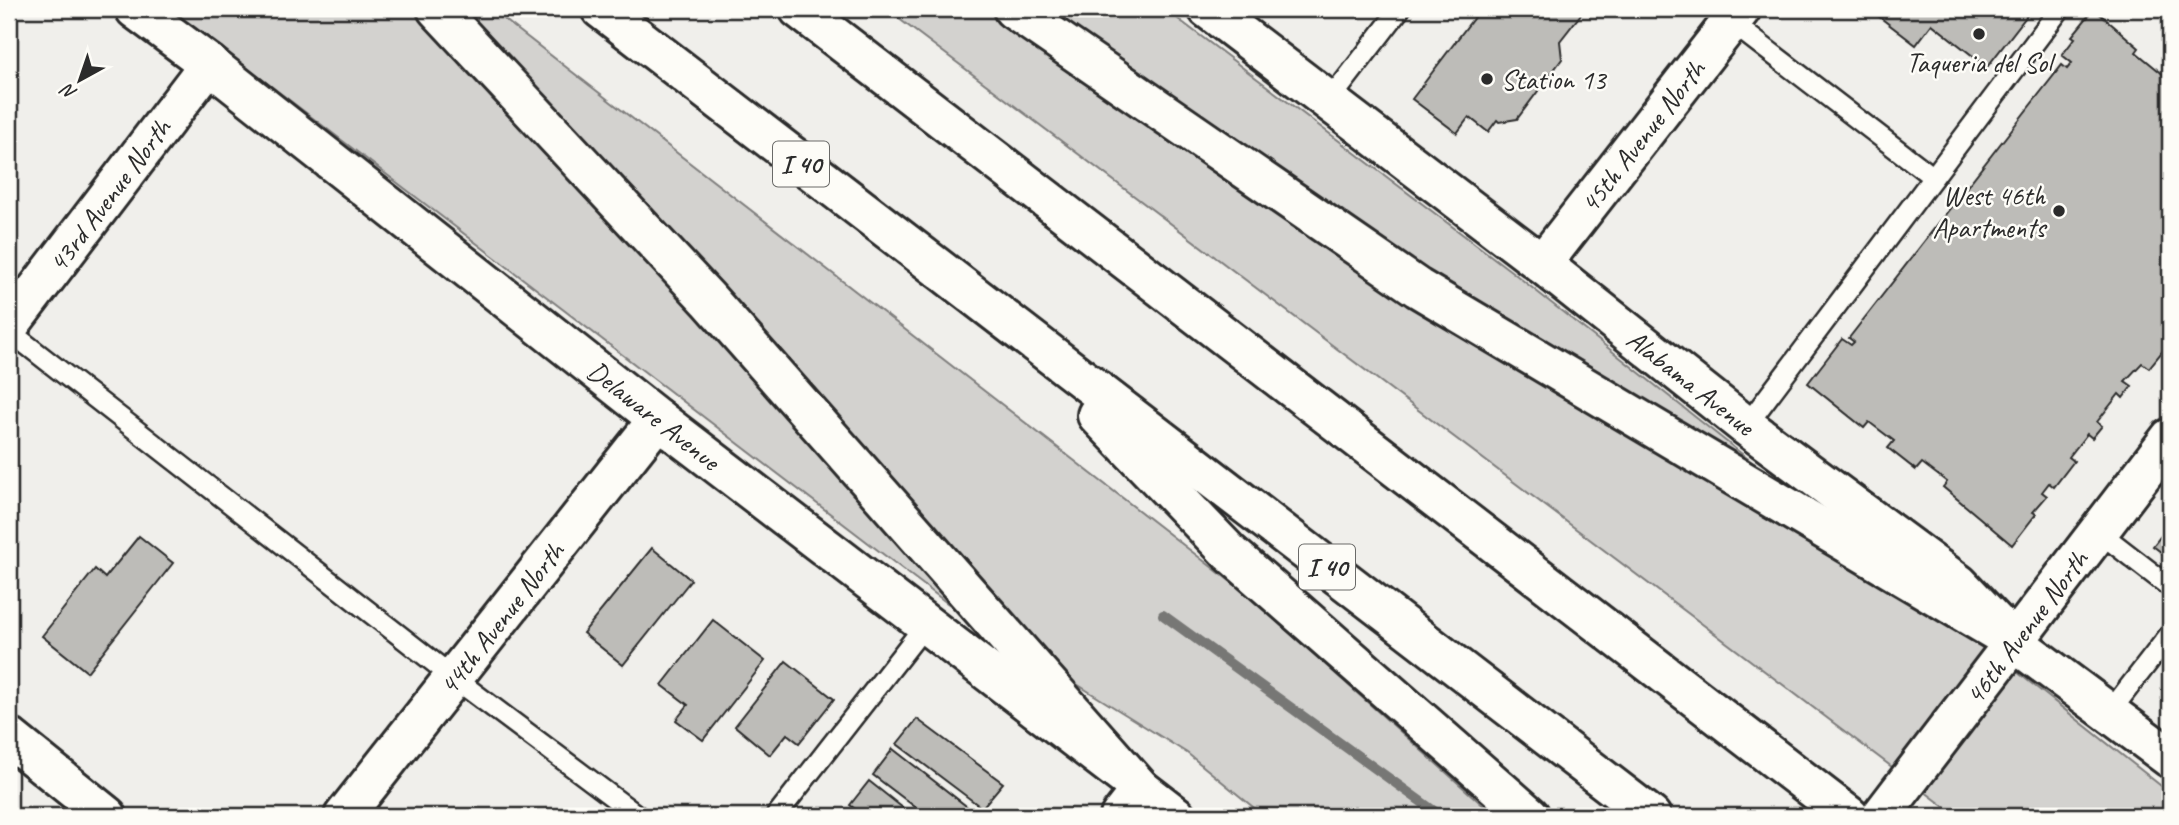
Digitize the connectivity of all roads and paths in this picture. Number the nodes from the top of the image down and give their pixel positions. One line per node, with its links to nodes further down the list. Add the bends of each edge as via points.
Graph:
1 (135, 9): 10 (main road, Delaware Avenue)
2 (437, 9): 28 (main road, via 709,300)
3 (601, 9): 14 (main road, I 40)
4 (799, 9): 36 (main road)
5 (1013, 9): 23 (main road, via 1418,288)
6 (1208, 9): 11 (main road, Alabama Avenue)
7 (1399, 9): 11 (lane)
8 (2060, 9): 12 (lane)
9 (1729, 13): 12 (lane); 13 (main road, 45th Avenue North)
10 (209, 64): 15 (main road, 43rd Avenue North); 16 (main road, Delaware Avenue)
11 (1330, 100): 13 (main road, Alabama Avenue)
12 (1933, 177): 17 (lane)
13 (1542, 264): 17 (main road, Alabama Avenue)
14 (1003, 318): 34 (main road, via 1229,552); 35 (main road, I 40)
15 (9, 328): 24 (lane)
16 (659, 419): 21 (main road, Delaware Avenue); 24 (main road, 44th Avenue North)
17 (1746, 426): 23 (main road, Alabama Avenue, via 1959,584)
18 (2165, 456): 19 (main road, 46th Avenue North)
19 (2099, 532): 20 (lane); 23 (main road, 46th Avenue North)
20 (2170, 587)
21 (926, 624): 28 (main road, Delaware Avenue); 32 (lane)
22 (2170, 634): 25 (lane)
23 (2014, 642): 25 (main road, Alabama Avenue); 37 (main road, 46th Avenue North)
24 (454, 678): 30 (main road, 44th Avenue North); 31 (lane)
25 (2109, 713): 27 (main road, Alabama Avenue)
26 (9, 737): 29 (main road)
27 (2170, 758)
28 (1131, 803): 33 (main road, Delaware Avenue)
29 (107, 816)
30 (344, 816)
31 (638, 816)
32 (776, 816)
33 (1176, 816)
34 (1530, 816)
35 (1650, 816)
36 (1849, 816)
37 (1881, 816)

